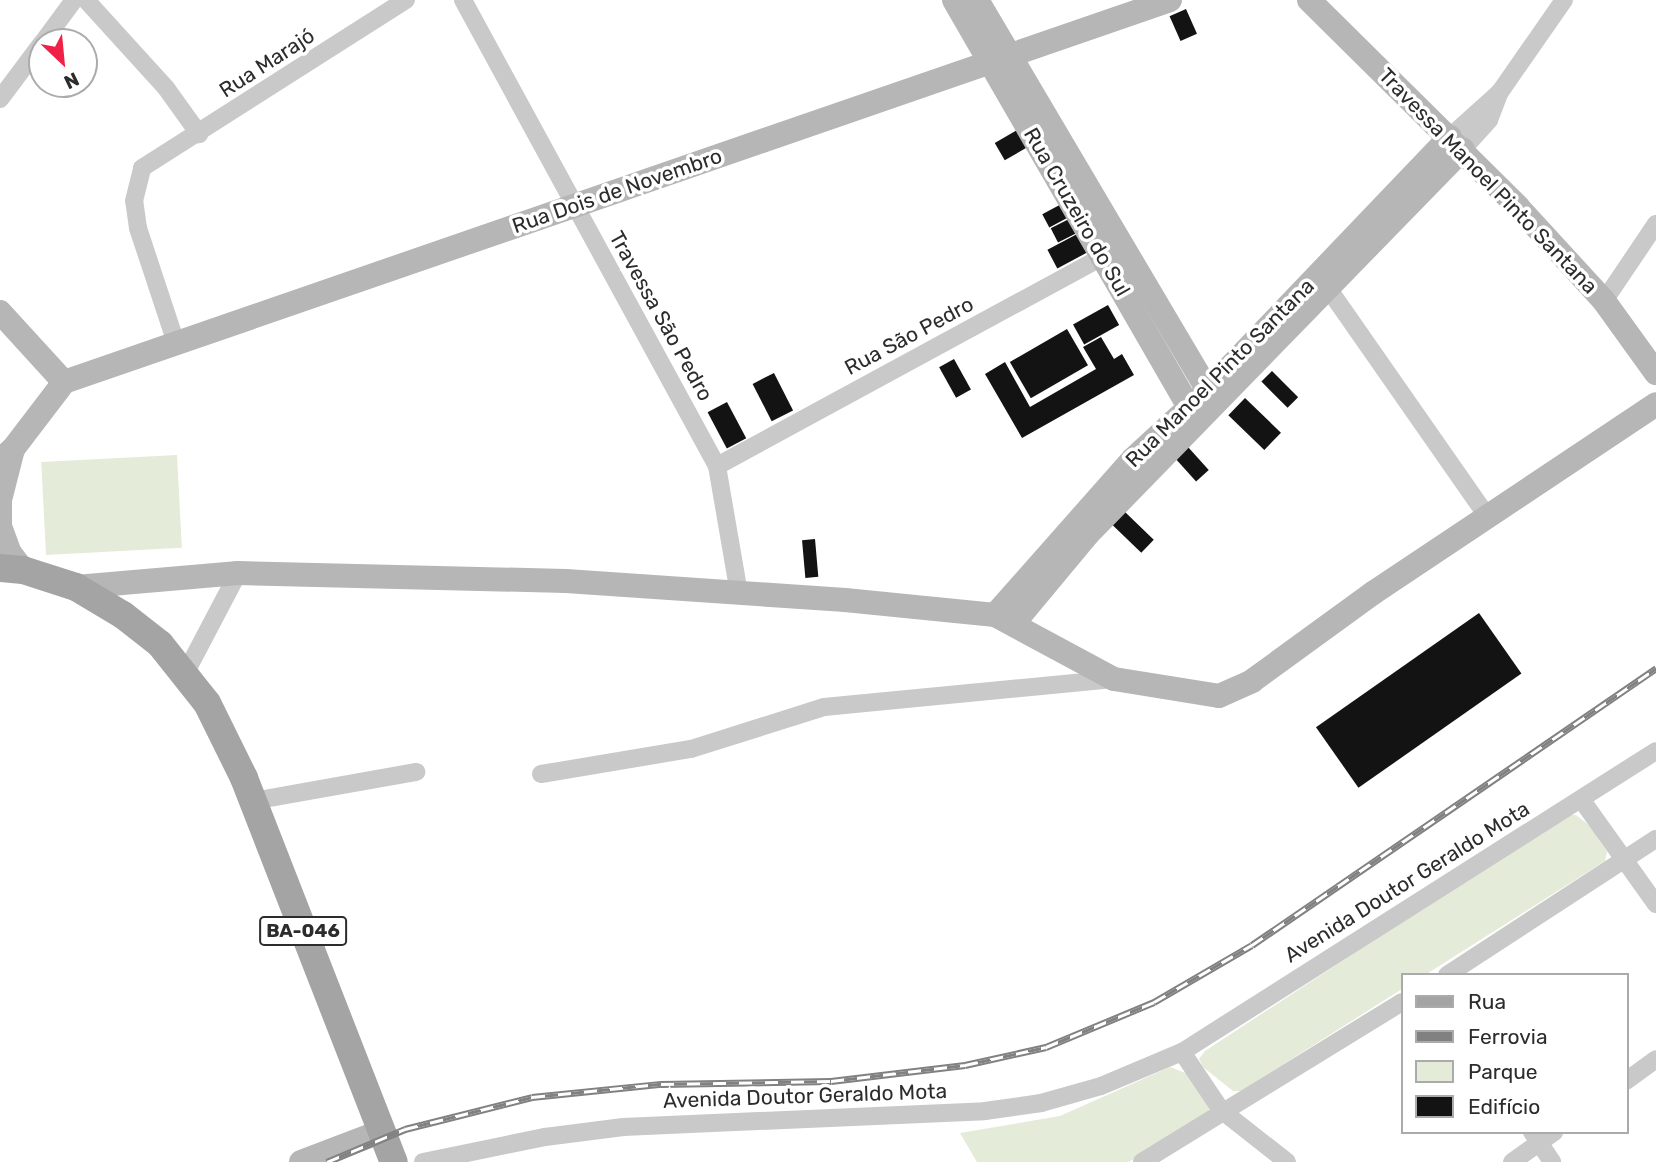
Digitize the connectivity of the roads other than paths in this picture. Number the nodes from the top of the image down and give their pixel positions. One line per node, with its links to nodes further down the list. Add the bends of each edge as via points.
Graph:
1 (74, 0): 10 (street)
2 (86, 0): 14 (street, via 166,88)
3 (406, 0): 14 (street, Rua Marajó)
4 (463, 0): 16 (street, Travessa São Pedro)
5 (954, 0): 11 (street, Rua Cruzeiro do Sul)
6 (977, 0): 11 (street, Rua Cruzeiro do Sul)
7 (1170, 0): 11 (street, Rua Dois de Novembro)
8 (1308, 0): 15 (street, Travessa Manoel Pinto Santana)
9 (1564, 0): 15 (street, via 1500,92)
10 (53, 28)
11 (1000, 58): 16 (street, Rua Dois de Novembro); 18 (street, Rua Cruzeiro do Sul)
12 (28, 61): 13 (street)
13 (0, 99)
14 (199, 134): 22 (street, Rua Marajó, via 151,159 138,177 134,201 145,256)
15 (1456, 143): 19 (street, Rua Manoel Pinto Santana); 20 (street, Travessa Manoel Pinto Santana)
16 (574, 205): 22 (street, Rua Dois de Novembro); 29 (street, Travessa São Pedro)
17 (1656, 223): 20 (street)
18 (1112, 251): 25 (street, Rua Cruzeiro do Sul); 27 (street, Rua Cruzeiro do Sul); 29 (street, Rua São Pedro)
19 (1324, 282): 25 (street, Rua Manoel Pinto Santana); 30 (street)
20 (1604, 301): 23 (street, Travessa Manoel Pinto Santana)
21 (0, 312): 24 (street)
22 (176, 343): 24 (street, Rua Dois de Novembro)
23 (1656, 373)
24 (64, 382): 28 (street)
25 (1212, 398): 27 (street, Rua Manoel Pinto Santana)
26 (1656, 404): 30 (street)
27 (1194, 416): 35 (street, Rua Manoel Pinto Santana, via 1133,459)
28 (7, 454): 31 (street, via 0,526)
29 (717, 466): 34 (street, Travessa São Pedro)
30 (1487, 516): 37 (street, via 1229,693 1207,696)
31 (12, 569): 33 (main road, BA-046)
32 (237, 573): 33 (street); 34 (street, via 566,581); 36 (street)
33 (76, 587): 36 (main road, BA-046, via 123,615)
34 (738, 594): 35 (street)
35 (1004, 619): 37 (street)
36 (186, 672): 42 (main road, BA-046)
37 (1114, 678): 40 (street, via 824,707 691,749)
38 (1656, 751): 41 (street, Avenida Doutor Geraldo Mota)
39 (416, 772): 42 (street)
40 (541, 774)
41 (1581, 799): 44 (street); 48 (street, Avenida Doutor Geraldo Mota)
42 (253, 801): 52 (main road, BA-046)
43 (1656, 839): 44 (street)
44 (1624, 861): 45 (street); 46 (street)
45 (1656, 904)
46 (1450, 973)
47 (1400, 1003): 51 (street)
48 (1182, 1052): 51 (street); 56 (street, Avenida Doutor Geraldo Mota, via 1101,1086 1041,1103 897,1117 623,1127 533,1139)
49 (1656, 1059): 50 (street)
50 (1628, 1079)
51 (1221, 1110): 57 (street); 58 (street)
52 (380, 1132): 54 (street); 55 (main road, BA-046)
53 (1542, 1136): 59 (street); 60 (street)
54 (301, 1162)
55 (394, 1162)
56 (423, 1162)
57 (1142, 1162)
58 (1287, 1162)
59 (1512, 1162)
60 (1552, 1162)

